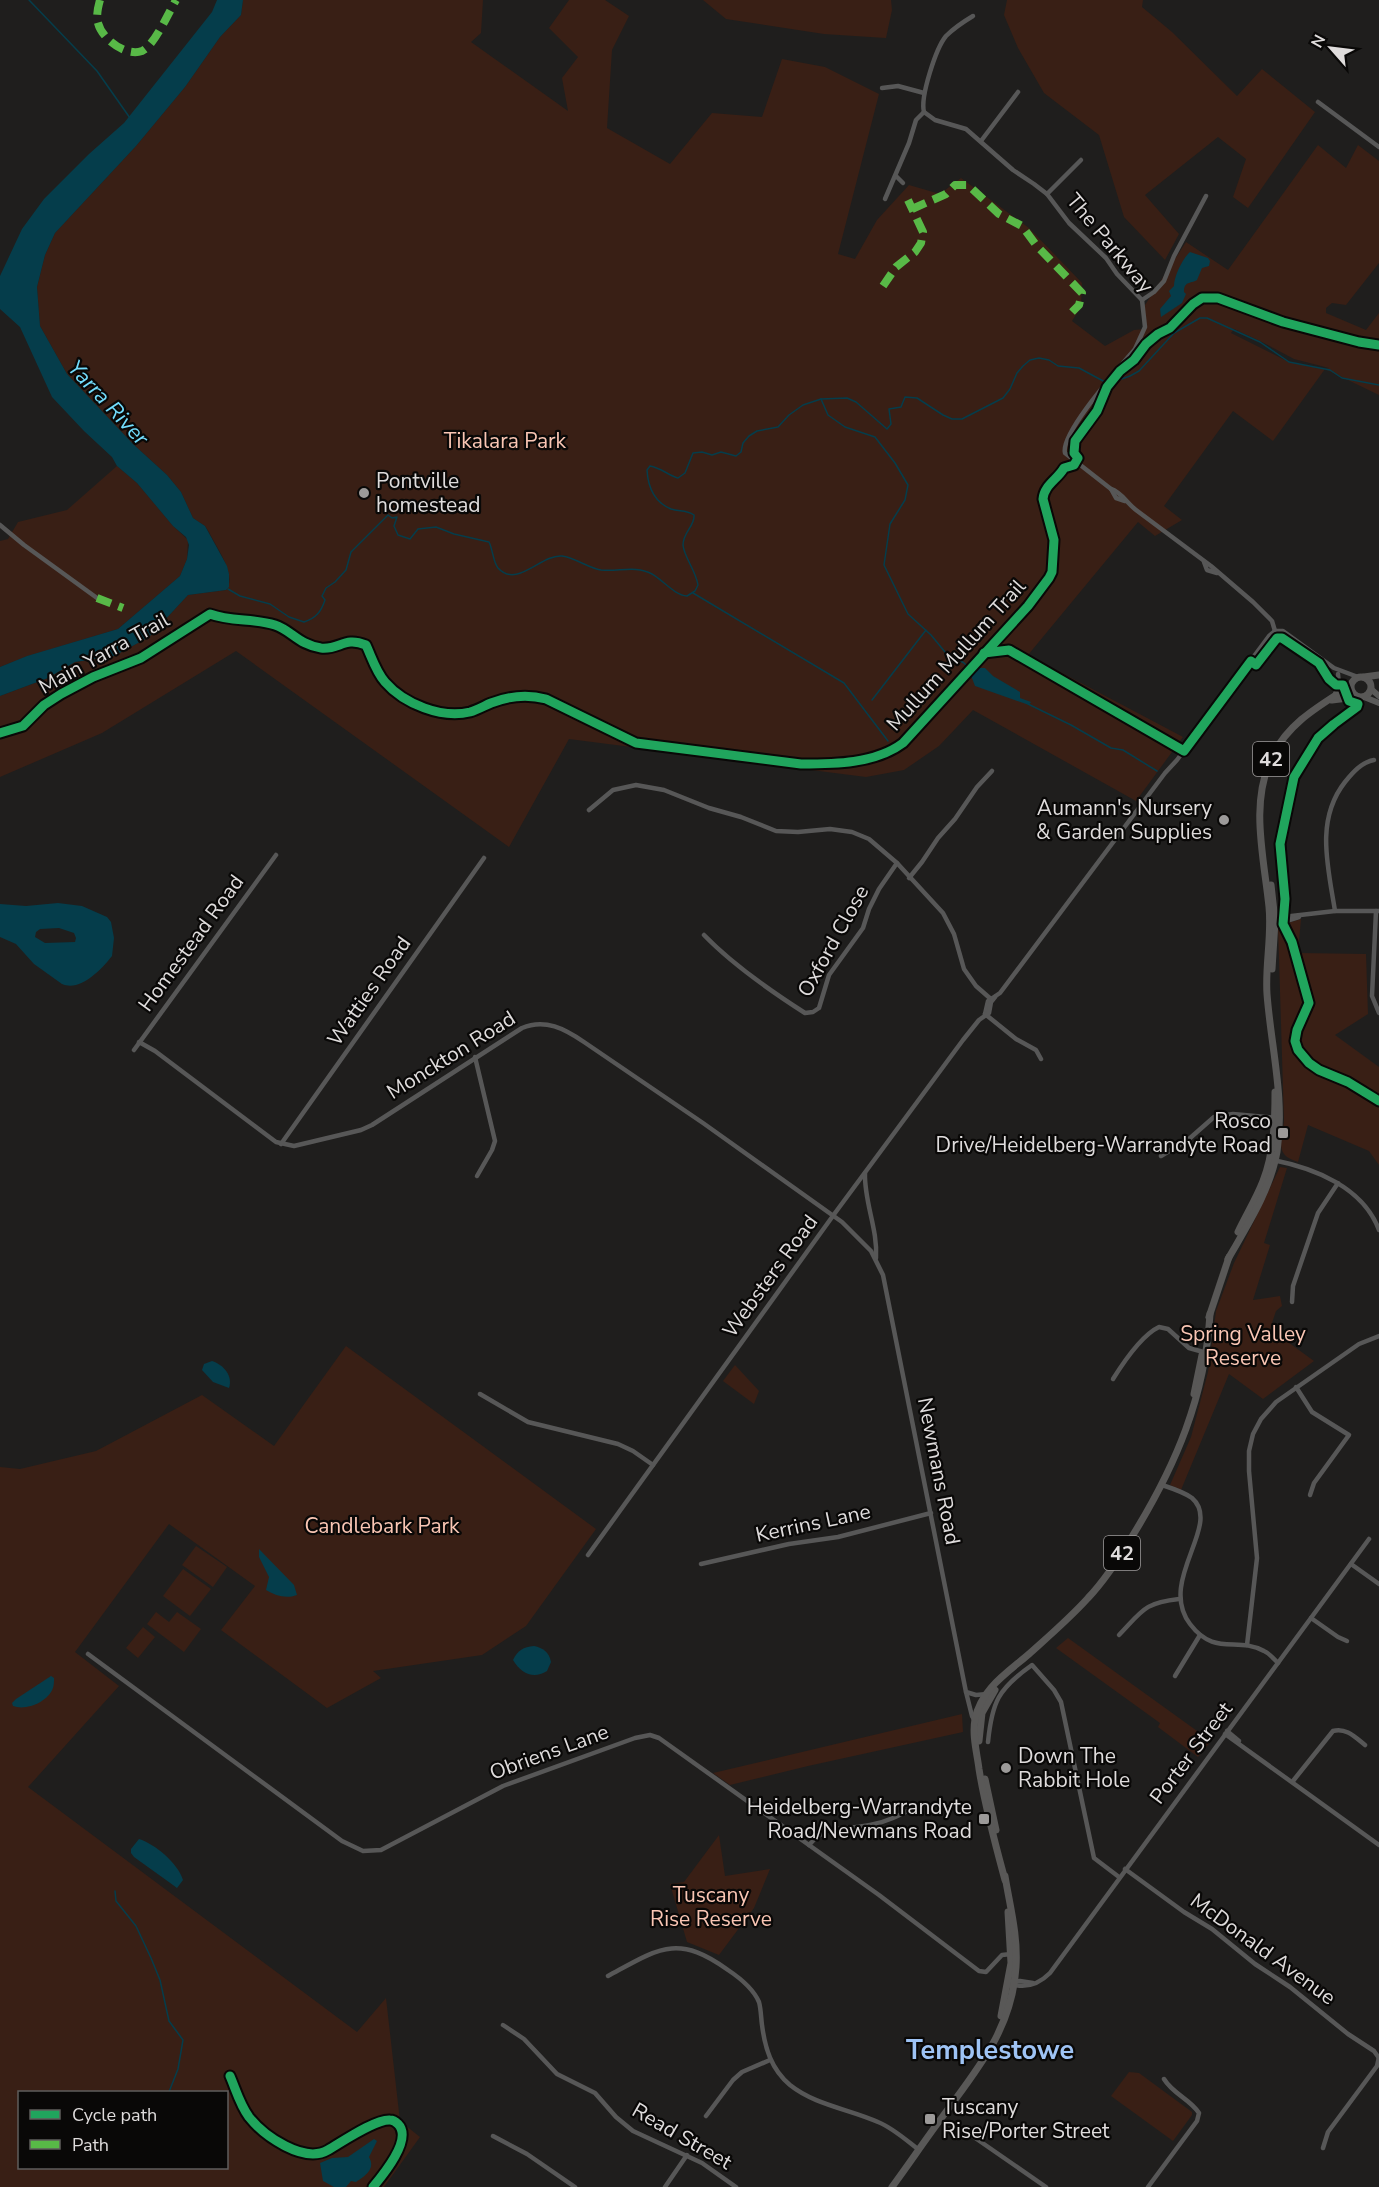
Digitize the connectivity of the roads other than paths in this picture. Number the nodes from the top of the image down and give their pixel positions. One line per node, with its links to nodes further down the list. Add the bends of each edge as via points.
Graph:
1 (973, 16): 4 (street, via 952,30 940,45)
2 (882, 88): 4 (street, via 898,86)
3 (1018, 92): 7 (street)
4 (924, 93): 6 (street)
5 (1318, 102): 8 (street)
6 (924, 112): 7 (street, The Parkway, via 935,120 966,129); 10 (street, via 916,120)
7 (981, 141): 12 (street, The Parkway)
8 (1379, 147)
9 (1081, 159): 12 (street)
10 (896, 176): 11 (street); 14 (street)
11 (903, 183)
12 (1047, 195): 15 (street, The Parkway, via 1069,224 1106,258)
13 (1206, 196): 15 (street, via 1164,281)
14 (885, 199)
15 (1142, 300): 18 (street, The Parkway, via 1145,328 1135,349 1072,428 1065,453 1203,562 1207,570 1217,573 1264,611)
16 (0, 525): 17 (street)
17 (97, 598)
18 (1275, 631): 19 (street, via 1283,631); 41 (street, Websters Road)
19 (1334, 668): 20 (street); 22 (street)
20 (1338, 674): 24 (street); 28 (street, via 1338,689)
21 (1379, 675): 22 (main road)
22 (1359, 677): 24 (main road, 42); 25 (main road, via 1368,680)
23 (1379, 682): 25 (main road)
24 (1350, 686): 27 (main road, via 1352,693); 28 (main road, 42)
25 (1371, 688): 26 (main road); 27 (main road)
26 (1379, 696)
27 (1360, 697): 28 (main road, 42); 29 (main road)
28 (1329, 701): 39 (main road, 42, via 1286,734 1273,755 1261,790 1259,814)
29 (1379, 703)
30 (1374, 760): 37 (street, via 1349,777 1329,815 1325,846)
31 (992, 771): 36 (street)
32 (589, 810): 35 (street, via 613,790 636,785 664,790 776,831 852,832 870,839)
33 (276, 855): 44 (street, Homestead Road)
34 (484, 858): 49 (street, Watties Road)
35 (897, 863): 36 (street); 40 (street, Oxford Close, via 879,889 863,928 829,975 819,1008 813,1012 804,1013 771,990)
36 (909, 878): 41 (street, via 948,919 964,969)
37 (1335, 911): 38 (street); 39 (street)
38 (1377, 911): 42 (street, via 1372,996)
39 (1274, 920): 48 (main road, 42, via 1271,1014 1279,1080)
40 (704, 935)
41 (992, 999): 43 (street, Websters Road)
42 (1379, 1013)
43 (984, 1016): 47 (street, via 1036,1050); 52 (street, Websters Road)
44 (139, 1042): 45 (street, Homestead Road); 49 (street)
45 (134, 1050)
46 (475, 1057): 49 (street, Monckton Road, via 366,1127 294,1146); 53 (street, via 495,1141); 57 (street, Monckton Road, via 529,1025 559,1027)
47 (1041, 1059)
48 (1277, 1118): 50 (street, via 1233,1114 1214,1118 1189,1140); 51 (main road, 42)
49 (281, 1144)
50 (1161, 1156)
51 (1272, 1160): 54 (street, via 1309,1169); 63 (main road, 42, via 1264,1192 1228,1259 1210,1314)
52 (865, 1173): 55 (street, Websters Road); 56 (street, Newmans Road)
53 (477, 1176)
54 (1338, 1183): 58 (street); 61 (street, via 1318,1213 1293,1286)
55 (854, 1187): 56 (street); 57 (street, Websters Road)
56 (865, 1188): 60 (street, Newmans Road)
57 (834, 1215): 60 (street, Newmans Road, via 858,1235); 67 (street, Websters Road)
58 (1378, 1221): 59 (street)
59 (1379, 1230)
60 (876, 1258): 70 (street, Newmans Road, via 885,1282)
61 (1292, 1302)
62 (1379, 1336): 65 (street, via 1359,1344)
63 (1204, 1353): 64 (street, via 1189,1348 1168,1329 1159,1327 1128,1357); 68 (main road, 42, via 1201,1384)
64 (1113, 1379)
65 (1296, 1388): 69 (street, via 1312,1412 1349,1435 1314,1483); 81 (street, via 1261,1419 1250,1451 1257,1558)
66 (480, 1394): 67 (street, via 528,1422 618,1444)
67 (653, 1465): 72 (street, Websters Road)
68 (1162, 1485): 76 (street, via 1192,1499 1200,1510 1200,1528 1182,1576); 84 (main road, 42, via 1096,1589)
69 (1310, 1495)
70 (931, 1514): 73 (street, Kerrins Lane); 86 (street, Newmans Road)
71 (1369, 1539): 74 (street, Porter Street)
72 (588, 1555)
73 (701, 1564)
74 (1351, 1564): 75 (street); 77 (street, Porter Street)
75 (1379, 1584)
76 (1179, 1599): 78 (street, via 1145,1608); 79 (street, via 1189,1623)
77 (1311, 1618): 80 (street); 83 (street, Porter Street)
78 (1119, 1635)
79 (1200, 1635): 81 (street, via 1214,1643); 85 (street)
80 (1347, 1641)
81 (1247, 1646): 83 (street, via 1265,1651)
82 (88, 1654): 94 (street, Obriens Lane, via 297,1809 363,1851 386,1848 503,1786 644,1736 659,1738)
83 (1278, 1663): 89 (street, Porter Street)
84 (1016, 1665): 87 (main road, 42); 88 (main road, 42, via 991,1696)
85 (1175, 1676)
86 (966, 1692): 87 (street); 88 (street, Newmans Road)
87 (987, 1694): 88 (main road, 42)
88 (977, 1722): 98 (main road, Newmans Road / 42, via 1014,1920)
89 (1226, 1733): 92 (street); 96 (street, Porter Street)
90 (988, 1742): 97 (street, via 996,1701 1032,1665 1061,1702 1094,1858)
91 (1365, 1745): 92 (street, via 1345,1731 1333,1731)
92 (1293, 1782): 95 (street)
93 (915, 1807): 94 (street, via 879,1823 825,1831)
94 (809, 1845): 98 (street, Obriens Lane, via 979,1971 986,1972 1002,1955)
95 (1379, 1845)
96 (1125, 1869): 97 (street, Porter Street); 102 (street, McDonald Avenue, via 1212,1929)
97 (1119, 1877): 100 (street, Porter Street, via 1050,1973 1023,1987)
98 (1014, 1953): 100 (main road, Newmans Road / 42)
99 (608, 1976): 103 (street, via 652,1952 672,1948 694,1950 723,1966 753,1991)
100 (1013, 1983): 109 (main road, 42, via 998,2037)
101 (503, 2025): 110 (street, Read Street, via 524,2039 557,2074 595,2093 623,2124)
102 (1379, 2057): 108 (street, via 1377,2066 1328,2132)
103 (770, 2060): 105 (street, via 742,2072); 109 (street, via 783,2079 804,2095 879,2122)
104 (1164, 2079): 116 (street, via 1199,2114)
105 (706, 2116)
106 (968, 2133): 115 (street)
107 (493, 2136): 111 (street)
108 (1323, 2148)
109 (919, 2150): 114 (main road, 42)
110 (687, 2155): 112 (street); 113 (street, Read Street)
111 (575, 2187)
112 (665, 2187)
113 (736, 2187)
114 (894, 2187)
115 (1046, 2187)
116 (1148, 2187)

